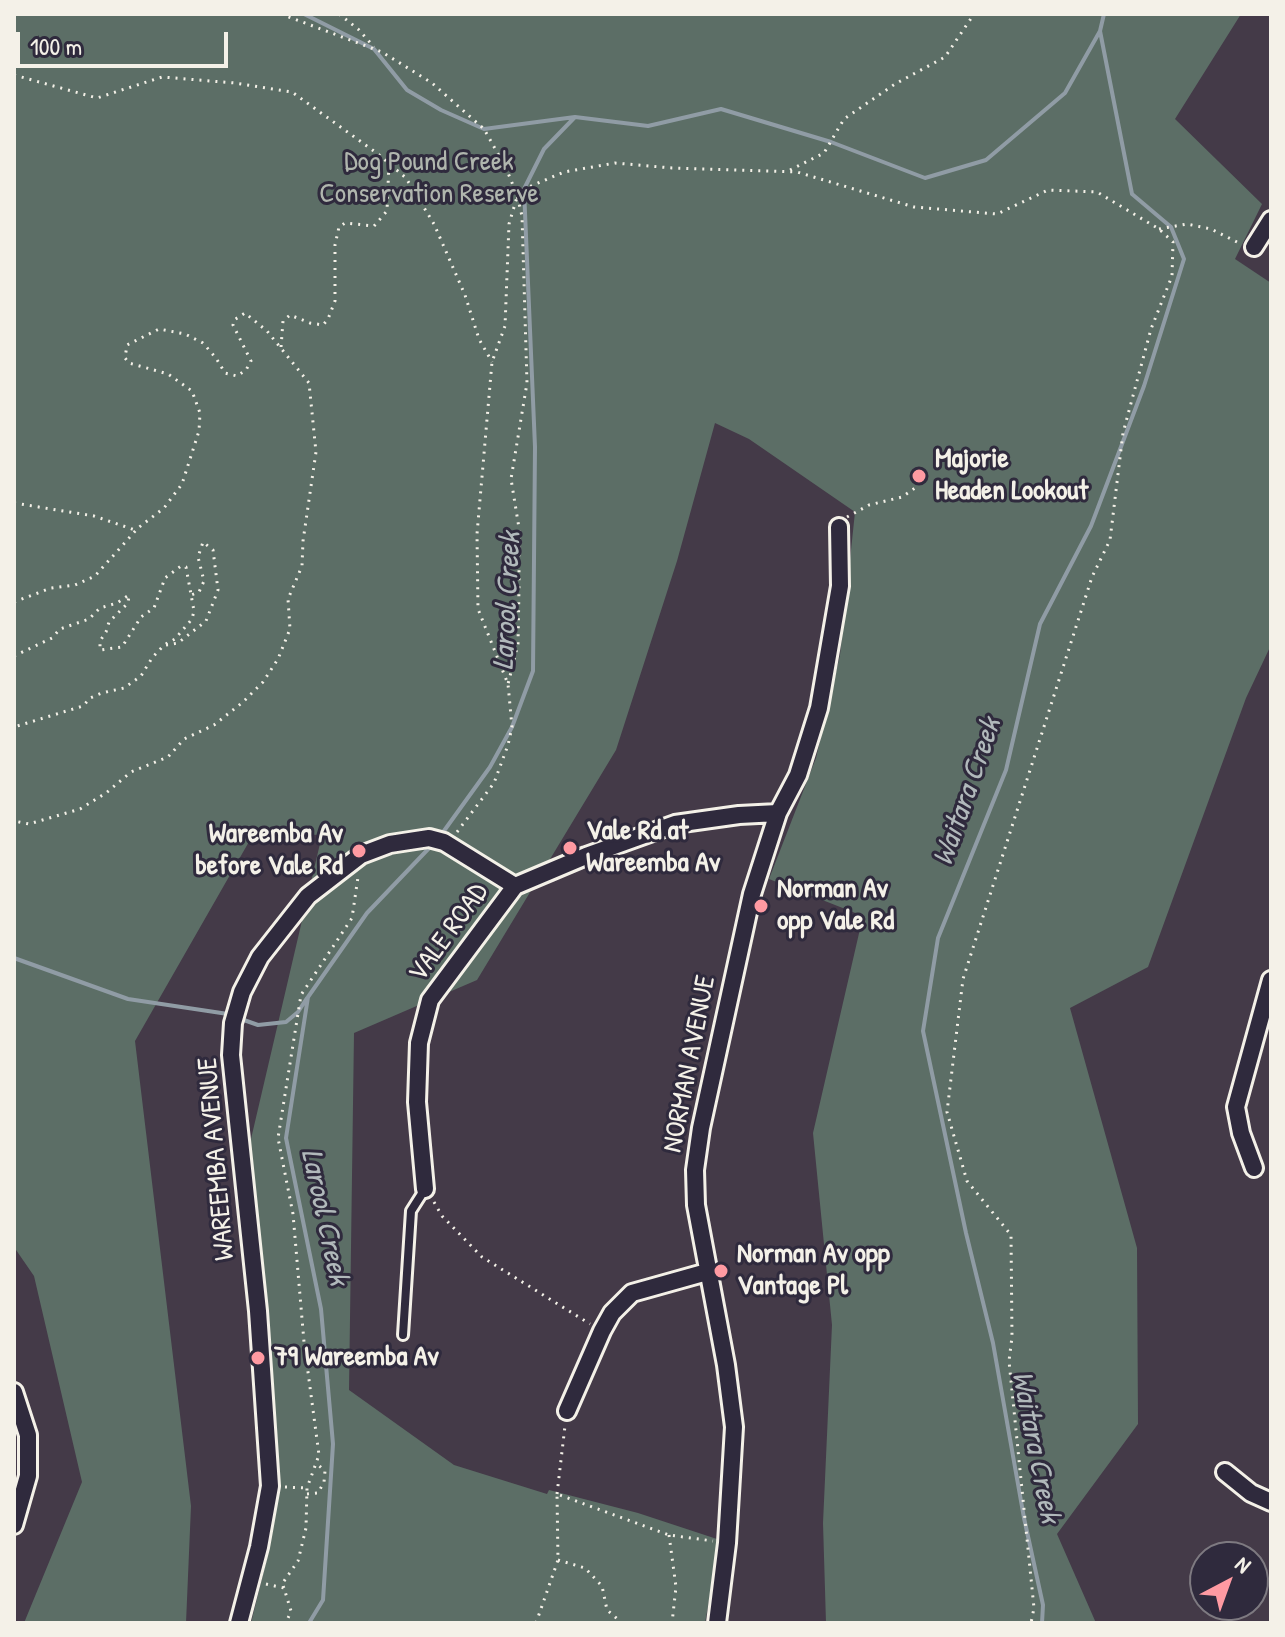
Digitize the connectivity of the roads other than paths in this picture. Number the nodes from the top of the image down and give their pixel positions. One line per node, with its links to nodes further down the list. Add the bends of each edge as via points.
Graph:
1 (1271, 220): 2 (street)
2 (1254, 247)
3 (839, 527): 4 (street, NORMAN AVENUE, via 840,586 819,708 798,775)
4 (778, 813): 5 (street, VALE ROAD, via 675,824); 9 (street, NORMAN AVENUE, via 752,894 701,1128 696,1205)
5 (515, 886): 8 (street, VALE ROAD, via 430,1000 419,1043 417,1102); 16 (street, WAREEMBA AVENUE, via 445,843 424,838 361,855 308,896 260,957 242,992 231,1055 270,1486)
6 (1271, 980): 7 (street, via 1236,1107)
7 (1254, 1168)
8 (425, 1189): 10 (lane, via 411,1211)
9 (707, 1272): 12 (street, via 632,1293 602,1331); 17 (street, NORMAN AVENUE, via 734,1427)
10 (403, 1335)
11 (14, 1392): 15 (street, via 28,1435 28,1476)
12 (567, 1411)
13 (1225, 1472): 14 (street)
14 (1271, 1502)
15 (14, 1525)
16 (239, 1623)
17 (717, 1623)

